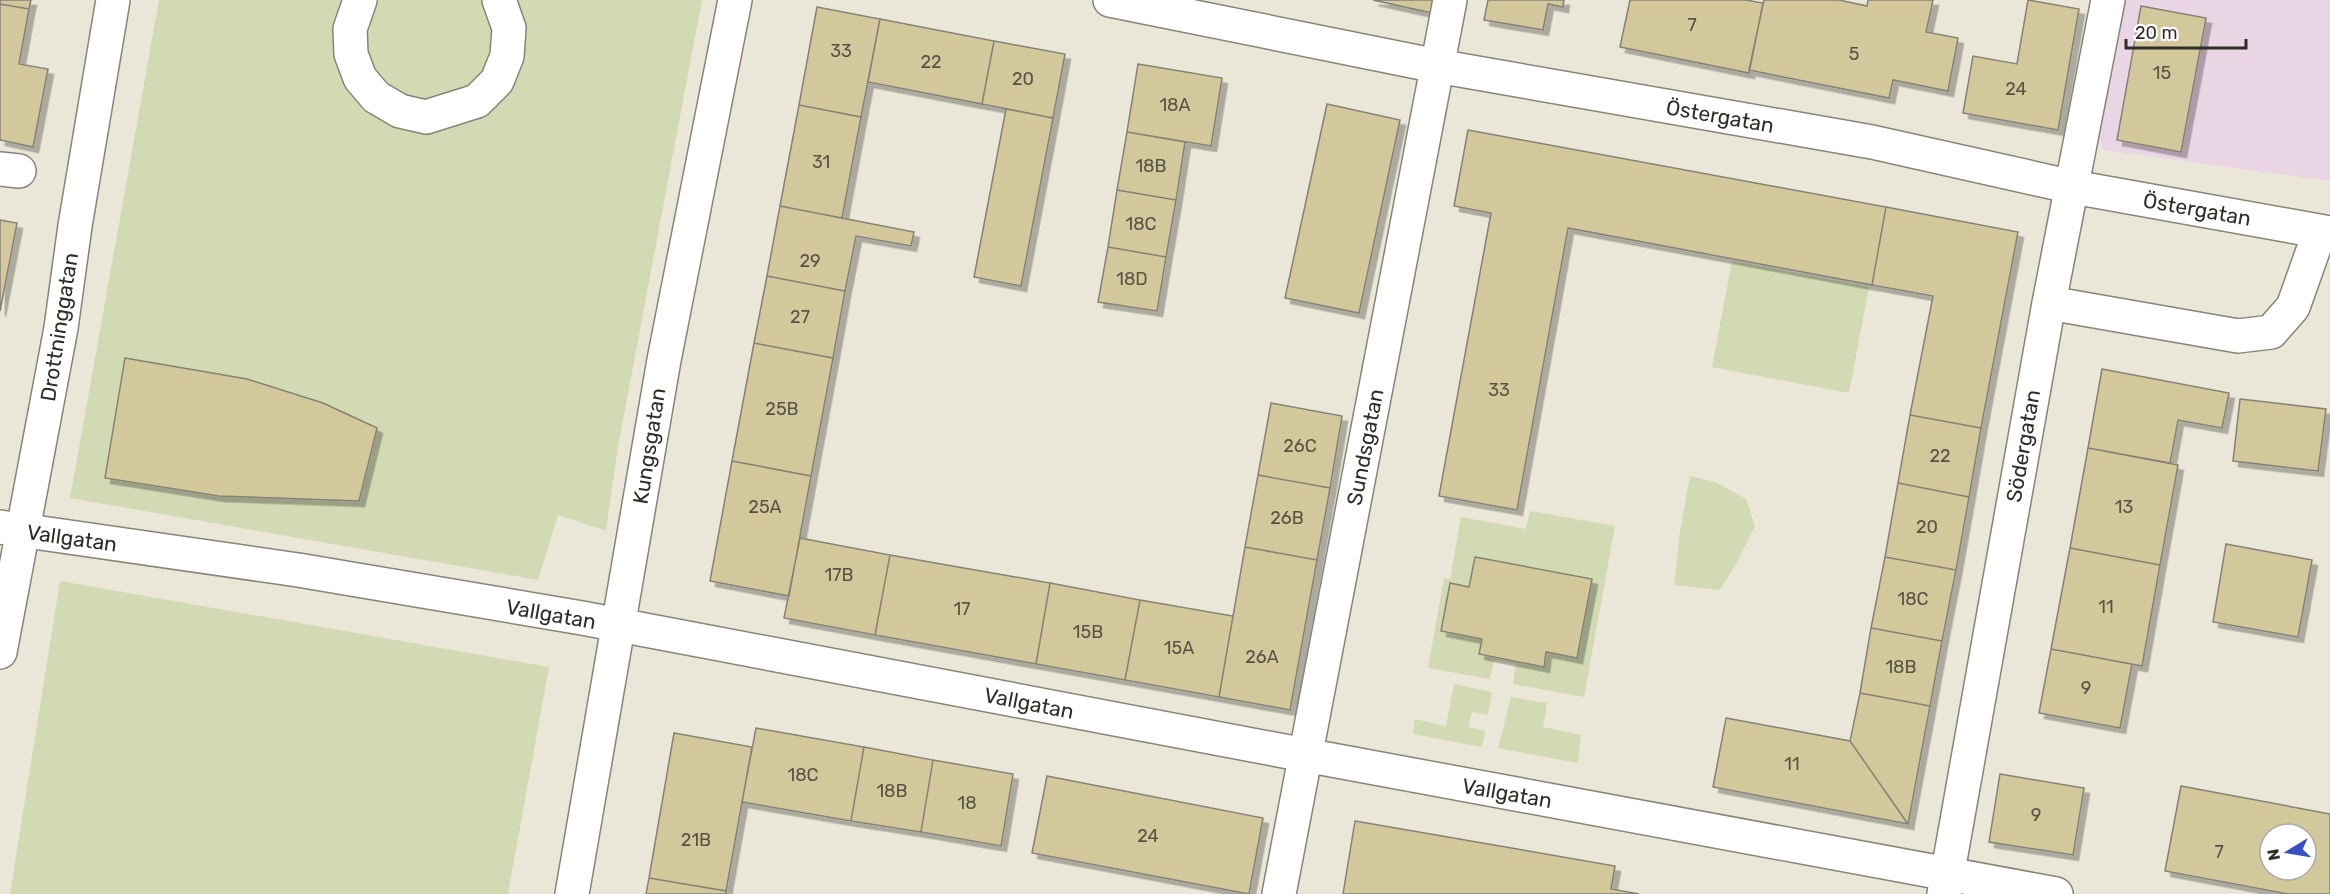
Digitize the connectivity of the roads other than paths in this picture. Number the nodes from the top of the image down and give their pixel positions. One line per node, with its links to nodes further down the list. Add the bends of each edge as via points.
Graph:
1 (113, 0): 12 (street, Drottninggatan, via 61,328)
2 (360, 0): 3 (street, via 350,29 351,54 360,78 376,97 399,111 426,117 477,101 496,81 507,56 509,28)
3 (499, 0)
4 (735, 0): 13 (street, Kungsgatan, via 664,360)
5 (1110, 0): 8 (street, Östergatan)
6 (1450, 0): 8 (street, Sundsgatan)
7 (2108, 0): 9 (street, Södergatan)
8 (1437, 66): 9 (street, Östergatan, via 1872,142); 15 (street, Sundsgatan)
9 (2073, 187): 10 (street, Östergatan); 11 (street, Södergatan)
10 (2325, 232): 11 (street, via 2293,307 2271,332 2238,336)
11 (2049, 303): 16 (street, Södergatan)
12 (11, 529): 13 (street, Vallgatan, via 298,570); 14 (street, Drottninggatan)
13 (619, 626): 15 (street, Vallgatan); 17 (street, Kungsgatan)
14 (0, 652)
15 (1305, 756): 16 (street, Vallgatan); 18 (street, Sundsgatan)
16 (1946, 884): 19 (street, Vallgatan)
17 (572, 894)
18 (1279, 894)
19 (2056, 894)

